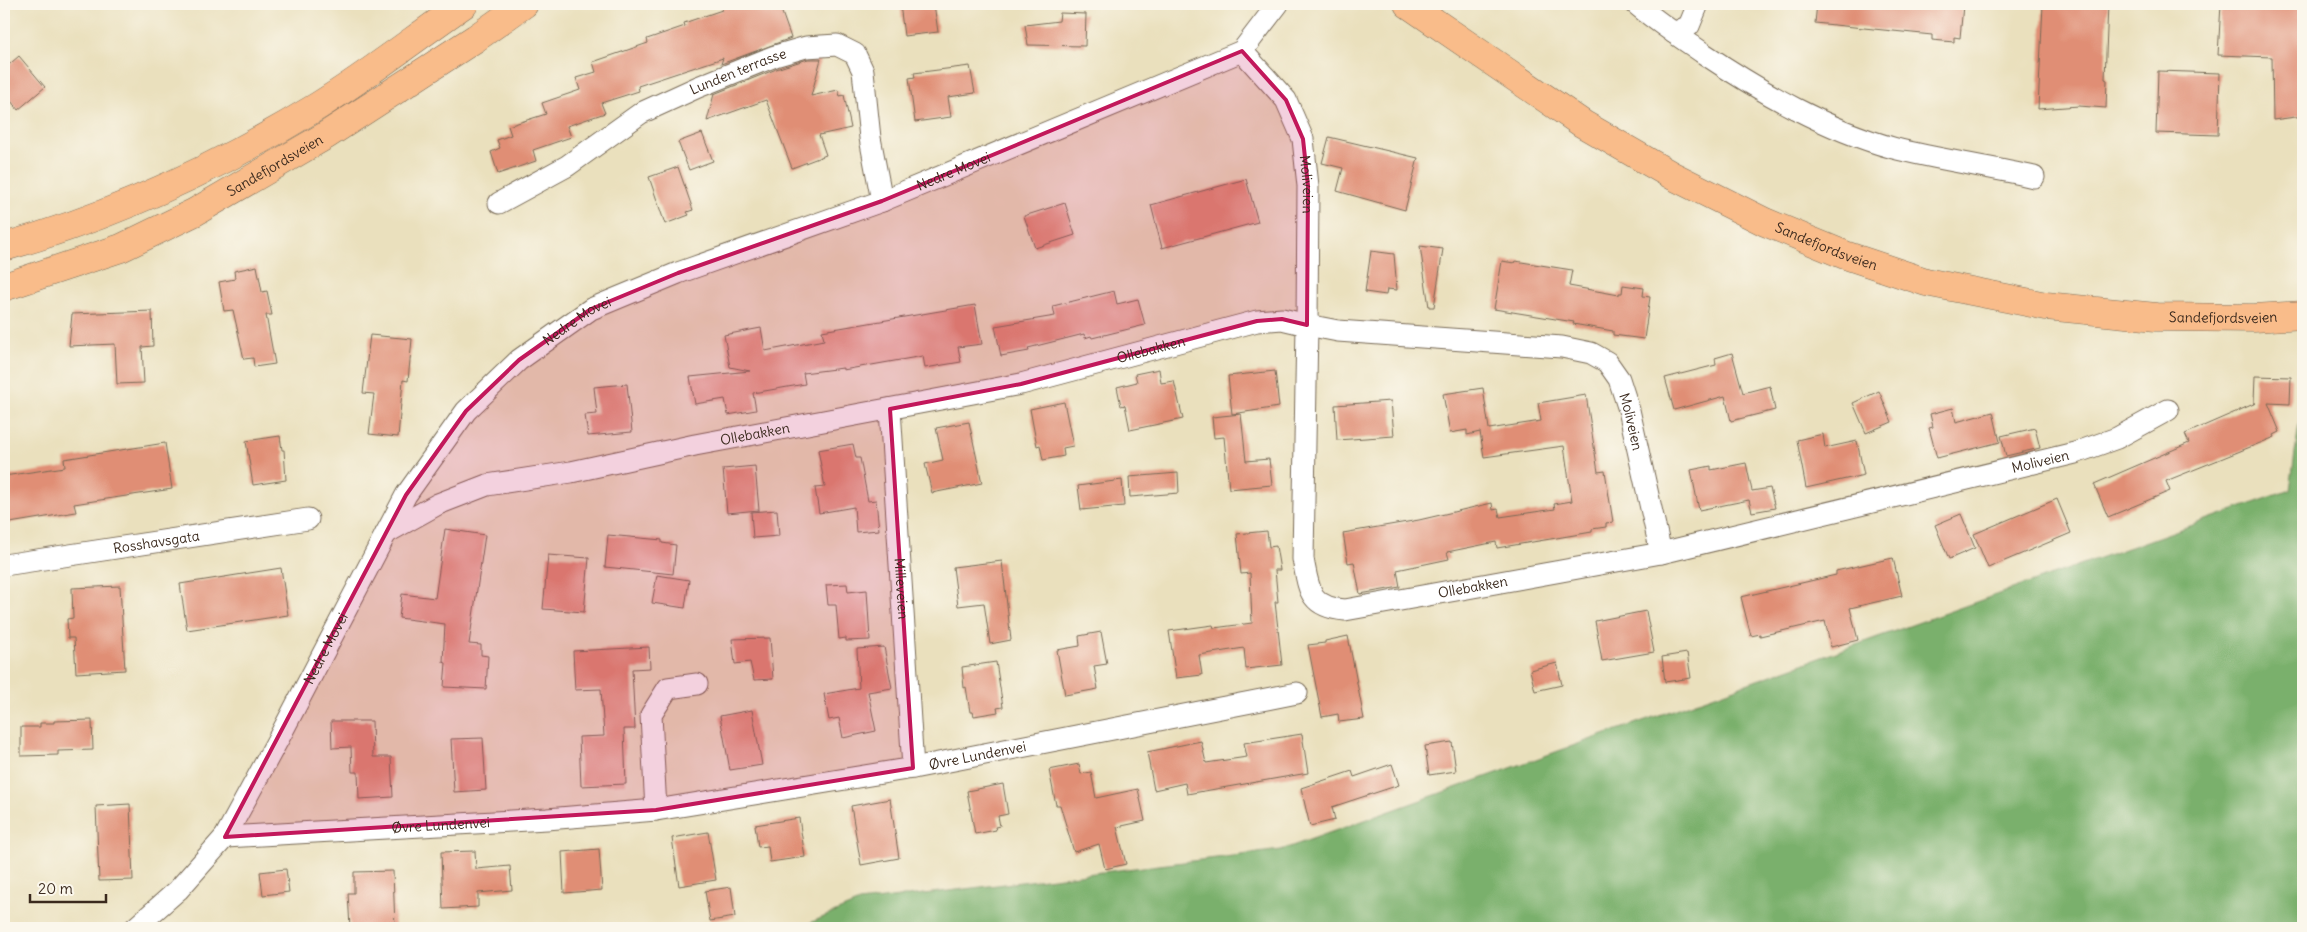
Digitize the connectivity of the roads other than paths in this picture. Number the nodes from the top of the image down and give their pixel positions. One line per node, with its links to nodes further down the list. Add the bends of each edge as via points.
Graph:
1 (464, 4): 12 (main road, via 318,106 222,159 51,234)
2 (524, 4): 13 (main road, Sandefjordsveien, via 325,136 195,212 120,248)
3 (1408, 4): 14 (main road, Sandefjordsveien, via 1583,124 1665,172 1765,222 1845,255 1926,282 2046,306 2156,317)
4 (1636, 4): 7 (street)
5 (1698, 4): 7 (street, via 1690,26)
6 (1274, 10): 8 (street, Nedre Movei)
7 (1674, 33): 9 (street, via 1775,98 1847,132 1919,155)
8 (1242, 51): 10 (street, Nedre Movei); 15 (street, Moliveien, via 1286,100 1303,139 1308,186)
9 (2034, 176)
10 (882, 201): 11 (street, Lunden terrasse, via 870,138 863,71 855,54 837,45 806,46 775,56 641,113 567,166); 19 (street, Nedre Movei, via 678,273 591,309 519,360 466,410 406,495)
11 (499, 203)
12 (4, 247)
13 (4, 287)
14 (2303, 315)
15 (1306, 325): 16 (street, Ollebakken, via 1282,319 1257,321 1021,384); 20 (street, Moliveien, via 1562,347 1591,353 1607,362 1619,379 1629,410); 20 (street, Ollebakken, via 1303,559 1308,586 1315,599 1327,609 1345,610)
16 (890, 410): 19 (street, Ollebakken, via 695,445 571,472 486,485 438,504); 24 (street, Milleveien)
17 (2168, 410): 20 (street, Moliveien, via 2116,438 2075,453)
18 (308, 519): 21 (street, Rosshavsgata)
19 (386, 533): 26 (street, Nedre Movei)
20 (1661, 553)
21 (4, 565)
22 (697, 684): 25 (street, via 668,688 651,715)
23 (1297, 694): 24 (street, Øvre Lundenvei)
24 (913, 768): 25 (street, Øvre Lundenvei)
25 (656, 810): 26 (street, Øvre Lundenvei)
26 (225, 837): 27 (street, Nedre Movei, via 178,890)
27 (135, 928)

